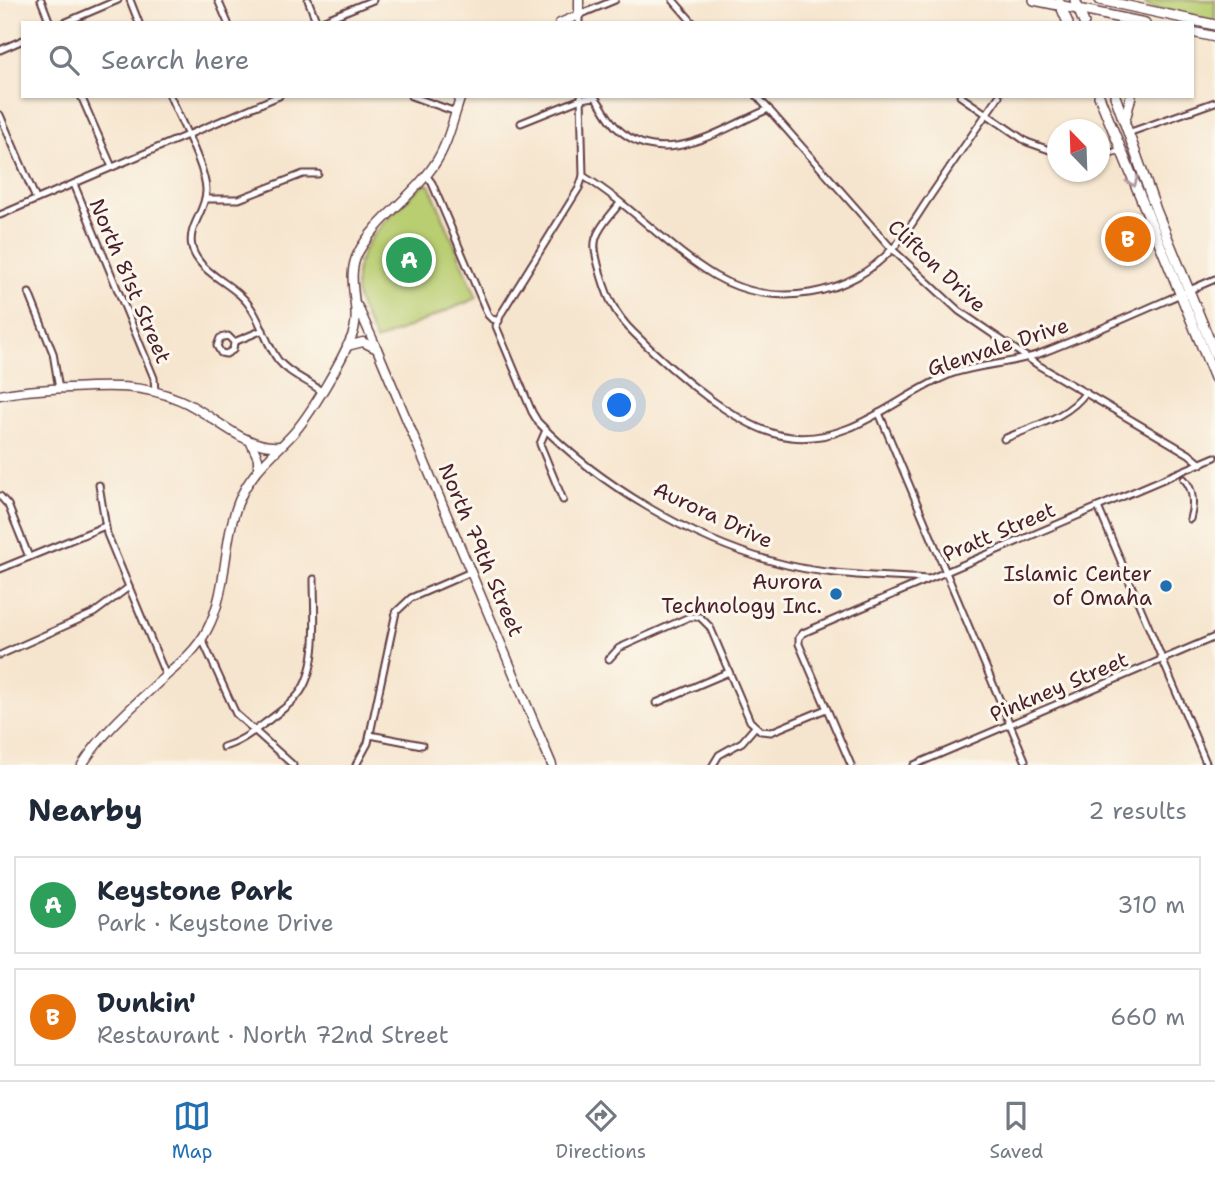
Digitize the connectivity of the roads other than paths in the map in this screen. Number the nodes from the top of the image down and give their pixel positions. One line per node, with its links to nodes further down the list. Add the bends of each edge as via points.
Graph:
1 (41, 0): 15 (street)
2 (118, 0): 16 (street)
3 (130, 0): 17 (street)
4 (218, 0): 18 (street)
5 (308, 0): 19 (street)
6 (373, 0): 20 (street)
7 (579, 0): 14 (street)
8 (615, 0): 14 (street)
9 (673, 0): 21 (street)
10 (1034, 0): 12 (main road)
11 (1100, 0): 25 (main road)
12 (1060, 3): 13 (main road); 22 (main road)
13 (1077, 4): 23 (main road); 24 (main road)
14 (579, 19)
15 (49, 21)
16 (69, 21)
17 (138, 21)
18 (227, 21)
19 (316, 21)
20 (322, 21)
21 (691, 21)
22 (1067, 21)
23 (1083, 21)
24 (1136, 21)
25 (1215, 25)
26 (1194, 32): 27 (main road)
27 (1215, 37)
28 (21, 41): 29 (street)
29 (0, 50)
30 (82, 98): 57 (street)
31 (171, 98): 53 (street)
32 (260, 98): 46 (street)
33 (274, 98): 46 (street)
34 (417, 98): 48 (street)
35 (460, 98): 48 (street)
36 (579, 98): 51 (street)
37 (581, 98): 60 (street)
38 (596, 98): 47 (street, via 624,134 663,148 691,144)
39 (759, 98): 47 (street, Clifton Drive)
40 (963, 98): 49 (street)
41 (998, 98): 49 (street)
42 (1099, 98): 55 (main road)
43 (1116, 98): 52 (main road)
44 (1130, 98): 52 (main road)
45 (1215, 102): 52 (street)
46 (262, 103): 53 (street)
47 (769, 109): 66 (street, Clifton Drive)
48 (456, 112): 59 (street, via 445,145)
49 (986, 114): 54 (street); 66 (street)
50 (0, 115): 62 (street)
51 (521, 123)
52 (1127, 129): 68 (main road)
53 (187, 135): 57 (street); 63 (street, via 205,179)
54 (1047, 150)
55 (1120, 151): 56 (street); 68 (main road, one-way to 68)
56 (1110, 153)
57 (111, 167): 61 (street)
58 (318, 174): 63 (street, via 303,174 239,199)
59 (426, 175): 70 (street, via 359,252 352,273); 71 (street, via 488,315)
60 (583, 176): 64 (street); 71 (street)
61 (74, 184): 62 (street); 80 (street, North 81st Street, via 154,378)
62 (36, 199): 65 (street)
63 (205, 199): 72 (street, via 191,237 194,253 202,265 246,300)
64 (620, 203): 66 (street, via 712,274 763,293 798,295 831,289 864,273); 84 (street, Glenvale Drive, via 595,241 604,288 622,321 671,367 740,419 779,435 829,435)
65 (0, 215)
66 (892, 249): 77 (street, Clifton Drive, via 959,312)
67 (1215, 279): 68 (street, Glenvale Drive)
68 (1184, 292): 76 (main road); 77 (street, Glenvale Drive); 78 (main road)
69 (29, 293): 79 (street, via 53,353)
70 (355, 303): 74 (street, via 355,325); 75 (street, North 79th Street)
71 (499, 321): 85 (street, via 496,326 532,412)
72 (263, 330): 73 (street); 81 (street, via 283,366)
73 (234, 342)
74 (347, 346): 75 (street, via 363,342); 81 (street)
75 (377, 349): 101 (street, North 79th Street)
76 (1215, 354)
77 (1026, 357): 82 (street, Clifton Drive); 84 (street, Glenvale Drive, via 953,374)
78 (1215, 378)
79 (59, 388): 80 (street, via 122,386); 83 (street)
80 (155, 391): 87 (street, via 199,408)
81 (321, 391): 88 (street, via 303,422)
82 (1086, 391): 86 (street, via 1065,412); 90 (street, Clifton Drive)
83 (0, 395)
84 (879, 413): 102 (street)
85 (546, 430): 95 (street, via 540,444); 104 (street, Aurora Drive, via 633,497 740,550 821,571)
86 (1004, 439)
87 (250, 443): 88 (street); 91 (street)
88 (280, 446): 91 (street)
89 (1215, 457): 90 (street, Pratt Street)
90 (1201, 464): 92 (street, Pratt Street)
91 (258, 468): 107 (street, via 235,511 218,602)
92 (1181, 472): 96 (street, Pratt Street); 97 (street, via 1190,492)
93 (99, 485): 98 (street)
94 (0, 496): 99 (street)
95 (563, 500)
96 (1098, 507): 102 (street, Pratt Street); 110 (street)
97 (1190, 519)
98 (105, 526): 99 (street); 105 (street)
99 (29, 557): 100 (street)
100 (0, 569)
101 (471, 572): 118 (street, via 411,598 396,612); 125 (street, North 79th Street)
102 (946, 572): 104 (street, Pratt Street); 115 (street)
103 (314, 579): 117 (street, via 308,678 292,702)
104 (929, 579): 114 (street, Pratt Street, via 803,633 799,639)
105 (129, 587): 108 (street, via 94,613); 112 (street)
106 (1215, 637): 110 (street, Pinkney Street)
107 (202, 639): 112 (street); 117 (street, via 232,708)
108 (0, 655)
109 (609, 659): 111 (street, via 619,648 689,617 700,617 710,627)
110 (1162, 660): 115 (street, Pinkney Street); 129 (street)
111 (729, 672): 113 (street); 116 (street)
112 (166, 676): 122 (street, via 111,727)
113 (656, 703)
114 (826, 709): 116 (street, via 771,732); 127 (street)
115 (1011, 724): 121 (street); 128 (street, Pinkney Street)
116 (755, 727): 126 (street)
117 (254, 731): 120 (street); 123 (street)
118 (370, 735): 119 (street); 124 (street)
119 (422, 745)
120 (223, 747)
121 (1025, 760)
122 (82, 765)
123 (293, 765)
124 (356, 765)
125 (552, 765)
126 (713, 765)
127 (850, 765)
128 (914, 765)
129 (1207, 765)

